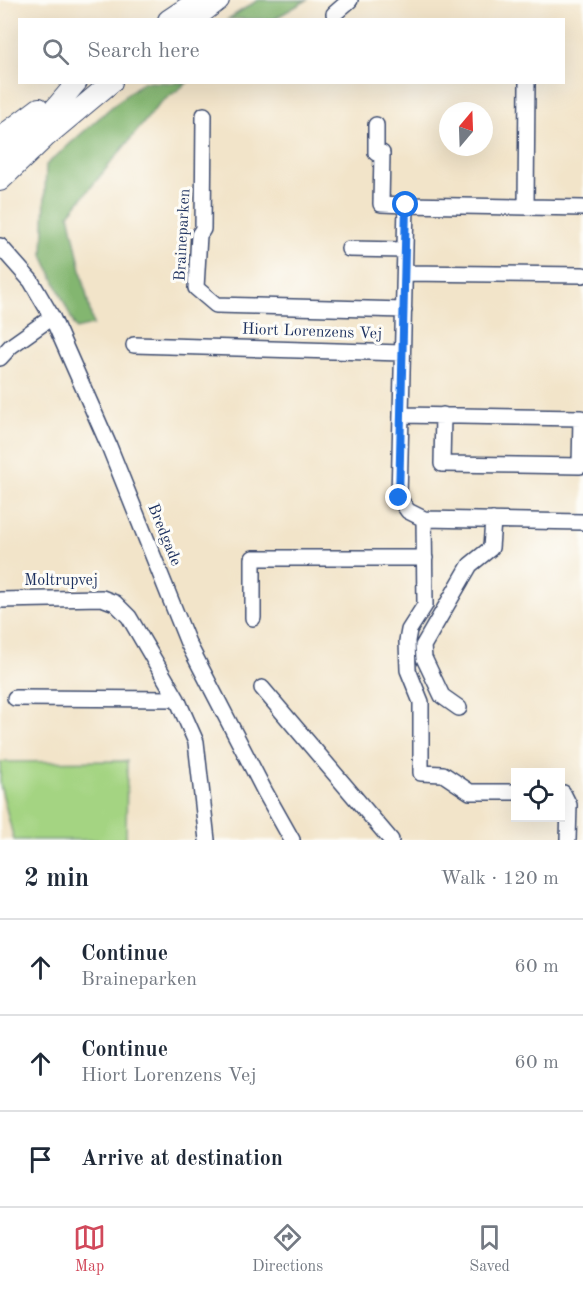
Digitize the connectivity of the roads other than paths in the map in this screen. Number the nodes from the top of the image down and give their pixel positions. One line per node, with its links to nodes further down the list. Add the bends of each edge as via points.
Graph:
1 (198, 0): 5 (main road)
2 (219, 0): 6 (main road)
3 (350, 0): 4 (street)
4 (334, 14)
5 (171, 18)
6 (196, 18)
7 (73, 84): 13 (main road)
8 (74, 84): 14 (main road, via 56,108)
9 (110, 84): 15 (main road, via 49,134)
10 (527, 84): 17 (street)
11 (204, 115): 24 (street, Braineparken, via 203,229 198,235 196,288 216,305)
12 (376, 125): 16 (street, via 376,153 382,153 381,204)
13 (0, 138)
14 (0, 158)
15 (0, 182)
16 (406, 205): 17 (street); 21 (street)
17 (525, 207): 18 (street)
18 (583, 208)
19 (0, 246): 25 (street, Bredgade, via 31,281)
20 (349, 249): 21 (street)
21 (405, 250): 22 (street)
22 (405, 273): 23 (street); 24 (street)
23 (583, 275)
24 (404, 310): 27 (street)
25 (52, 317): 28 (street); 44 (street, Bredgade, via 188,643)
26 (134, 345): 27 (street, Hiort Lorenzens Vej)
27 (402, 353): 29 (street, Hiort Lorenzens Vej)
28 (0, 357)
29 (401, 415): 30 (street); 31 (street, Hiort Lorenzens Vej, via 399,498 408,511)
30 (443, 416): 30 (street, via 581,418 580,466 442,464)
31 (424, 519): 32 (street); 34 (street)
32 (493, 520): 33 (street); 40 (street, via 491,548 470,565 423,645 424,658 442,696)
33 (583, 522)
34 (424, 558): 36 (street, via 254,558); 41 (street, via 425,604 409,630 407,641 408,670 421,702 421,772 443,774 470,792)
35 (0, 600): 39 (street, Moltrupvej, via 102,597 115,603 129,617)
36 (254, 618)
37 (262, 688): 45 (street)
38 (15, 698): 39 (street)
39 (177, 699): 43 (street, Moltrupvej, via 196,742)
40 (459, 708)
41 (511, 792)
42 (565, 797): 46 (street, via 569,805)
43 (207, 840)
44 (292, 840)
45 (391, 840)
46 (568, 840)

